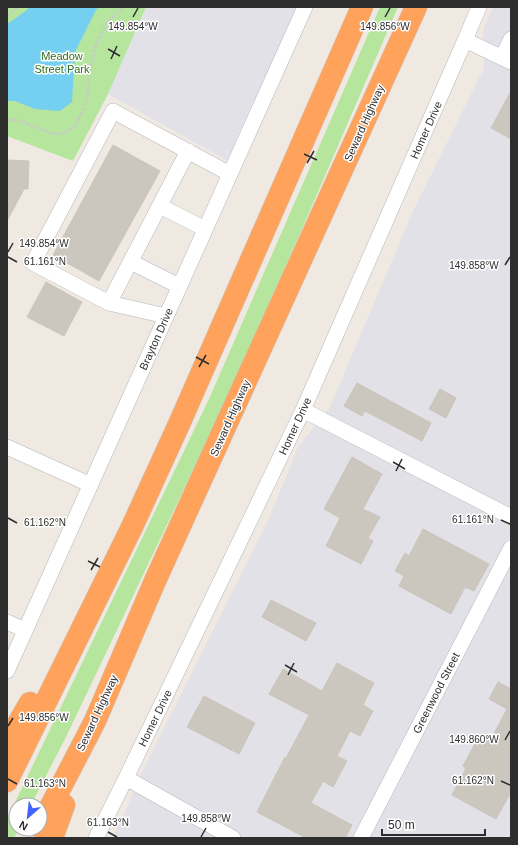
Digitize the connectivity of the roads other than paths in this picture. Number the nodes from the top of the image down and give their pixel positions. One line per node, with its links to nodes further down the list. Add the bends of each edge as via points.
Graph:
1 (305, 7): 9 (street, Brayton Drive)
2 (362, 7): 20 (highway)
3 (416, 7): 25 (highway, Seward Highway)
4 (479, 7): 6 (street, Homer Drive)
5 (511, 39): 7 (street)
6 (465, 40): 7 (street); 16 (street, Homer Drive)
7 (506, 60)
8 (188, 151): 9 (street); 10 (street); 14 (street, via 113,112 33,263)
9 (230, 174): 11 (street, Brayton Drive)
10 (160, 206): 11 (street); 12 (street)
11 (205, 229): 13 (street, Brayton Drive)
12 (131, 262): 13 (street); 14 (street)
13 (179, 286): 15 (street, Brayton Drive)
14 (109, 303): 15 (street)
15 (166, 316): 18 (street, Brayton Drive)
16 (303, 410): 19 (street); 27 (street, Homer Drive)
17 (7, 447): 18 (street)
18 (91, 485): 23 (street, Brayton Drive)
19 (511, 517)
20 (132, 527): 26 (highway); 28 (highway)
21 (511, 548): 33 (street, Greenwood Street)
22 (7, 622): 23 (street)
23 (25, 630): 24 (street, Brayton Drive)
24 (7, 671)
25 (95, 721): 29 (highway, Seward Highway); 30 (highway)
26 (7, 743)
27 (126, 778): 31 (street, Homer Drive); 32 (street)
28 (7, 780)
29 (48, 811)
30 (52, 838)
31 (96, 838)
32 (233, 838)
33 (361, 838)

